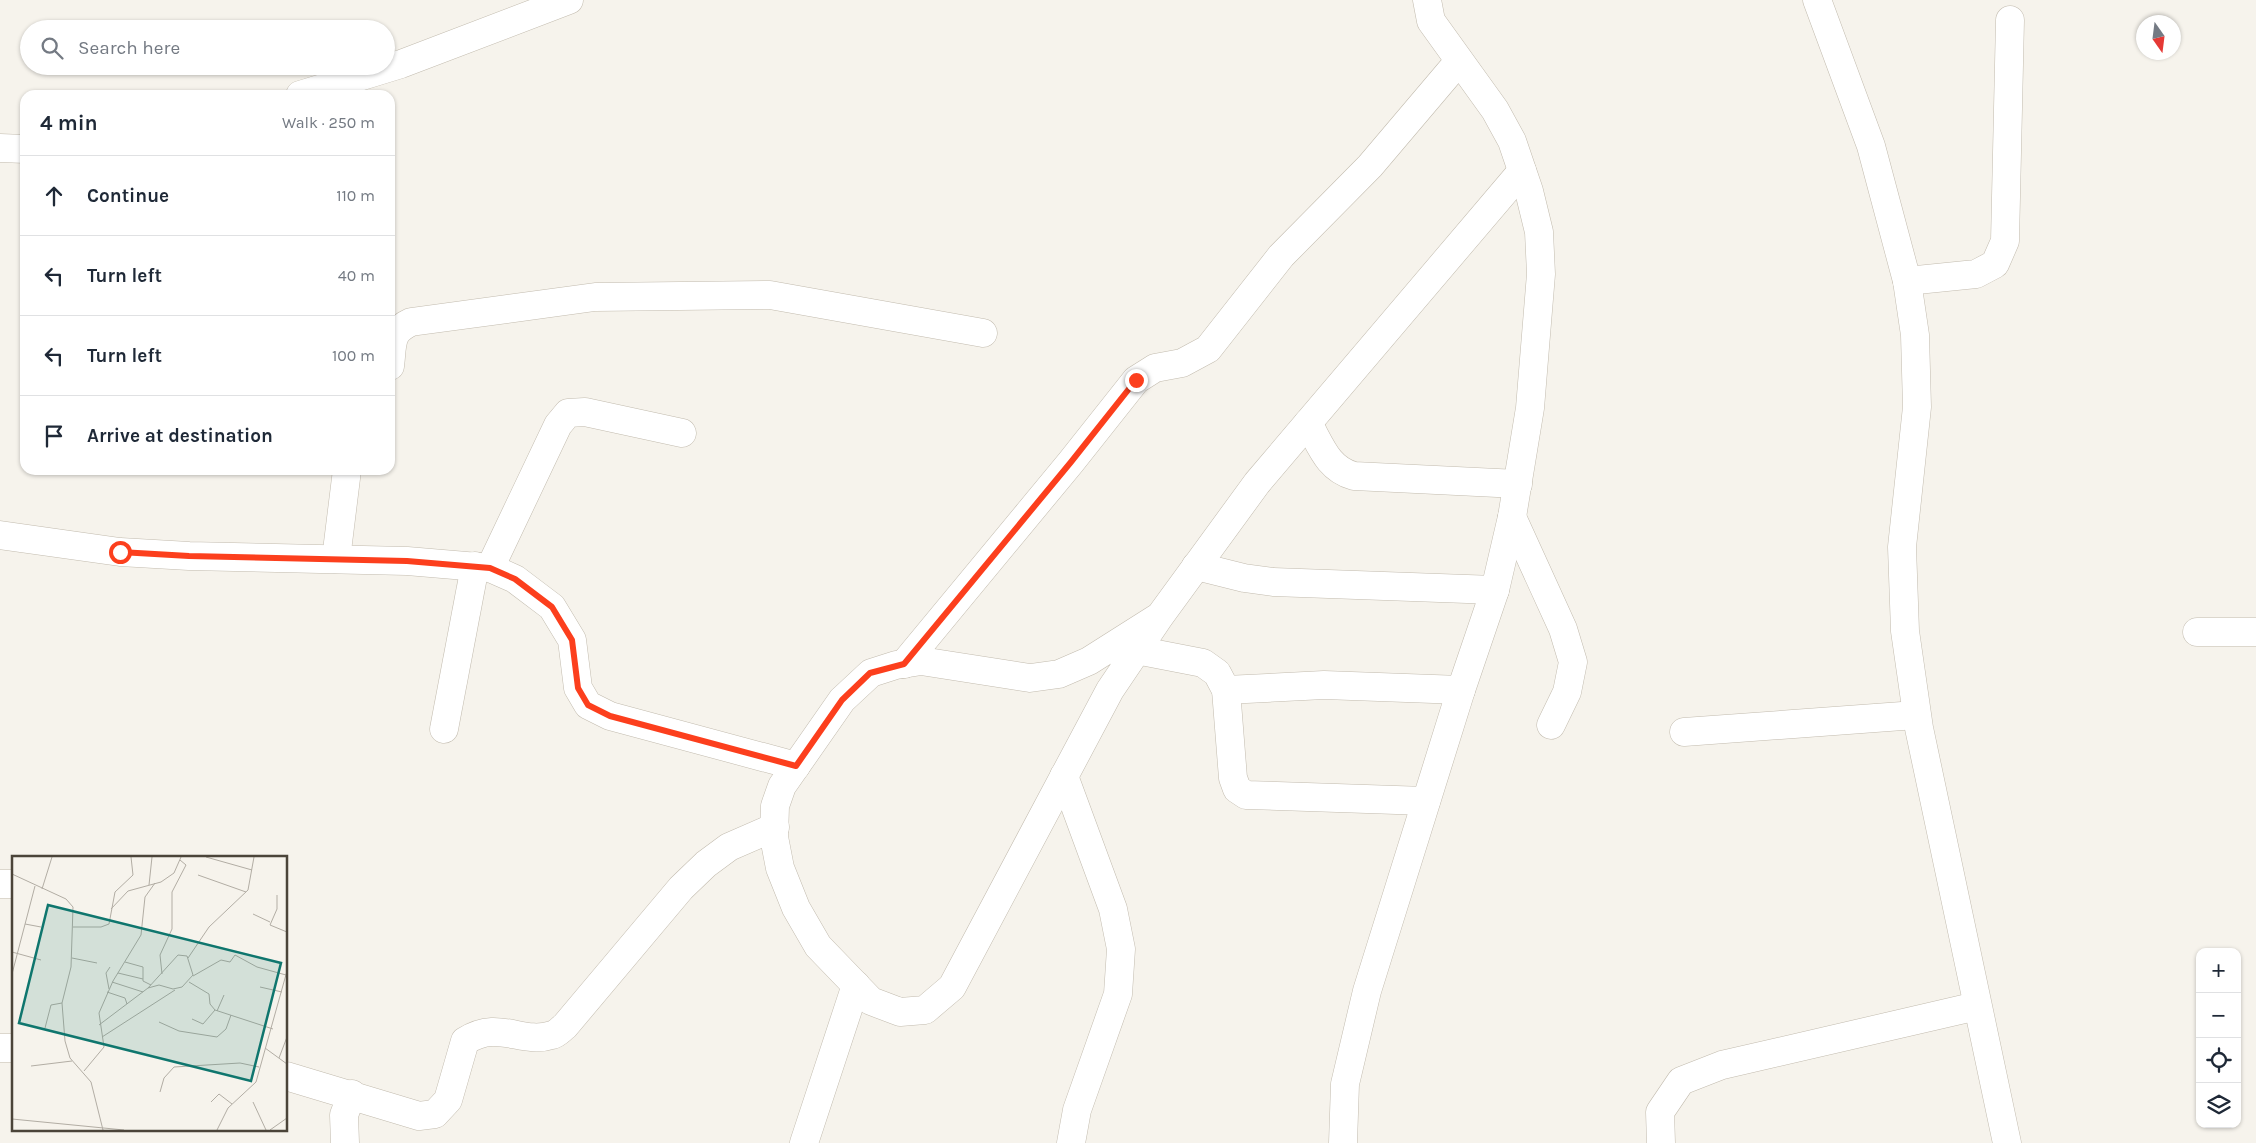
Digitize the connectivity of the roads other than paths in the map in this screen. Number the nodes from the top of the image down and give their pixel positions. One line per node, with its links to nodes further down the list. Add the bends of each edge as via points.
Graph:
1 (569, 0): 6 (street)
2 (1427, 0): 5 (street, via 1431,22)
3 (1817, 0): 12 (street, via 1871,146)
4 (2010, 20): 12 (street, via 2005,241 1995,264 1976,274)
5 (1460, 61): 11 (street, via 1495,110 1512,141); 29 (street, via 1370,166 1281,256 1208,349 1182,363 1155,368 1136,380)
6 (395, 66)
7 (365, 75): 8 (street)
8 (316, 90)
9 (0, 148): 10 (street)
10 (20, 149)
11 (1522, 171): 15 (street); 18 (street, via 1539,232 1541,274 1530,408)
12 (1907, 281): 32 (street, via 1915,335 1917,407 1902,547 1902,584 1904,631)
13 (982, 333): 14 (street, via 770,295 594,298 412,322 400,327)
14 (395, 334)
15 (1308, 423): 18 (street, via 1330,462 1342,473); 22 (street, via 1257,484)
16 (682, 433): 23 (street, via 585,412 568,413 558,425)
17 (346, 475): 21 (street)
18 (1518, 484): 19 (street)
19 (1512, 517): 24 (street); 33 (street, via 1564,629 1573,662 1567,692)
20 (0, 535): 21 (street, via 120,552)
21 (336, 559): 23 (street)
22 (1196, 566): 24 (street, via 1272,582); 25 (street)
23 (483, 567): 34 (street); 36 (street, via 515,579 552,607 572,640 578,688 588,705 610,716)
24 (1495, 590): 31 (street)
25 (1160, 616): 28 (street); 29 (street, via 1089,661 1059,674 1030,678 921,661)
26 (2197, 632): 27 (street)
27 (2256, 632)
28 (1136, 650): 30 (street, via 1203,662 1217,673); 37 (street, via 1110,690)
29 (904, 664): 36 (street, via 870,673 842,700)
30 (1226, 690): 31 (street, via 1324,685); 38 (street, via 1233,778 1237,789 1246,795)
31 (1461, 690): 38 (street)
32 (1916, 715): 35 (street); 41 (street)
33 (1551, 725)
34 (444, 729)
35 (1684, 732)
36 (796, 766): 39 (street, via 782,786 775,806)
37 (1064, 776): 40 (street, via 952,987 925,1010 900,1012 871,1001); 46 (street, via 1113,909 1121,949 1118,994 1076,1110)
38 (1426, 801): 47 (street, via 1367,991 1345,1084)
39 (775, 827): 40 (street, via 780,868 796,908 818,946); 43 (street, via 729,847 706,864 681,888 565,1026 553,1035 532,1037 495,1031 477,1033 464,1040 448,1100 435,1114 420,1116)
40 (856, 985): 45 (street)
41 (1977, 1006): 48 (street, via 1722,1065 1681,1081 1660,1112); 49 (street)
42 (288, 1077): 43 (street)
43 (352, 1094): 44 (street, via 344,1115)
44 (345, 1143)
45 (804, 1143)
46 (1071, 1143)
47 (1343, 1143)
48 (1661, 1143)
49 (2007, 1143)

